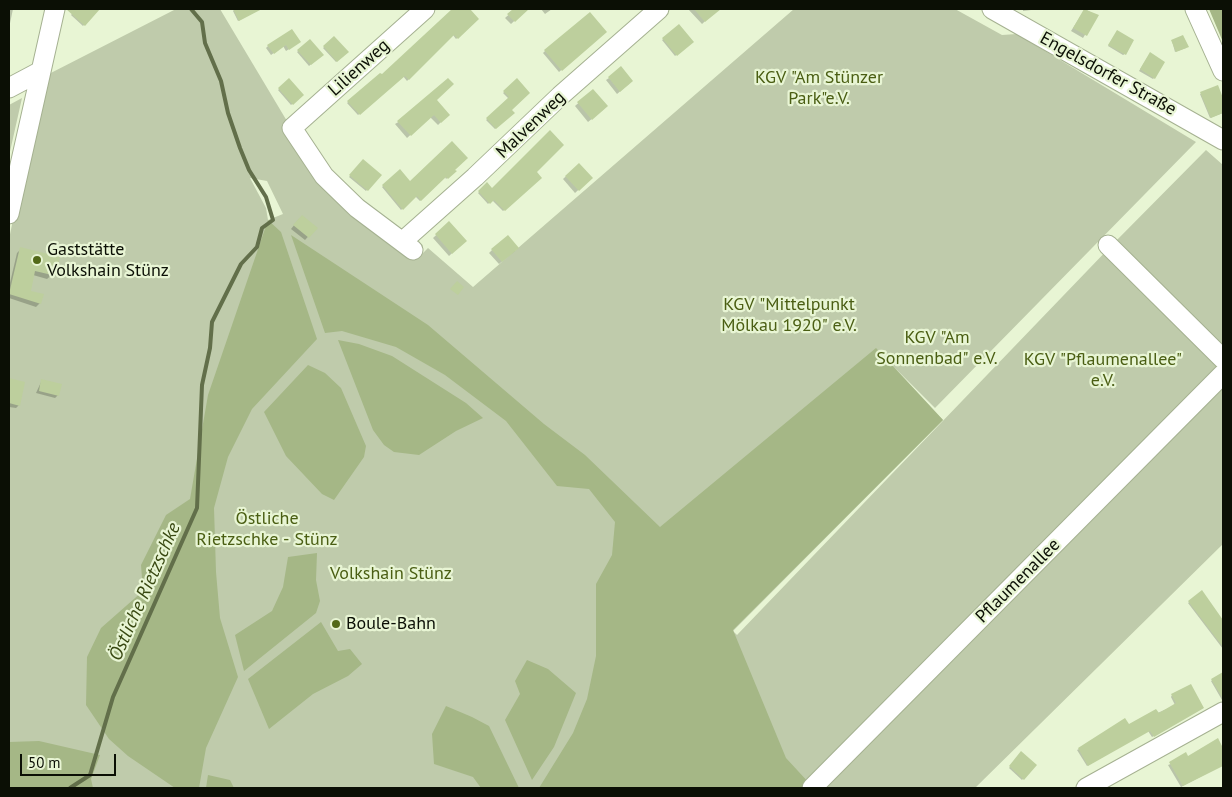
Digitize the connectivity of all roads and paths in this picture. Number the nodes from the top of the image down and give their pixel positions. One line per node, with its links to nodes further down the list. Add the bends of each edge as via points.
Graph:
1 (55, 9): 6 (street)
2 (425, 9): 9 (street, Lilienweg)
3 (659, 9): 9 (street, Malvenweg, via 560,96 408,246 358,208 324,176)
4 (992, 9): 10 (street, Engelsdorfer Straße, via 1074,63)
5 (1195, 9): 7 (street)
6 (42, 71): 8 (street); 11 (street)
7 (1223, 71)
8 (9, 88)
9 (292, 128)
10 (1223, 140)
11 (9, 214)
12 (1108, 245): 13 (street)
13 (1223, 359)
14 (1223, 374): 16 (street, Pflaumenallee)
15 (1223, 712): 17 (street)
16 (812, 788)
17 (1086, 788)

